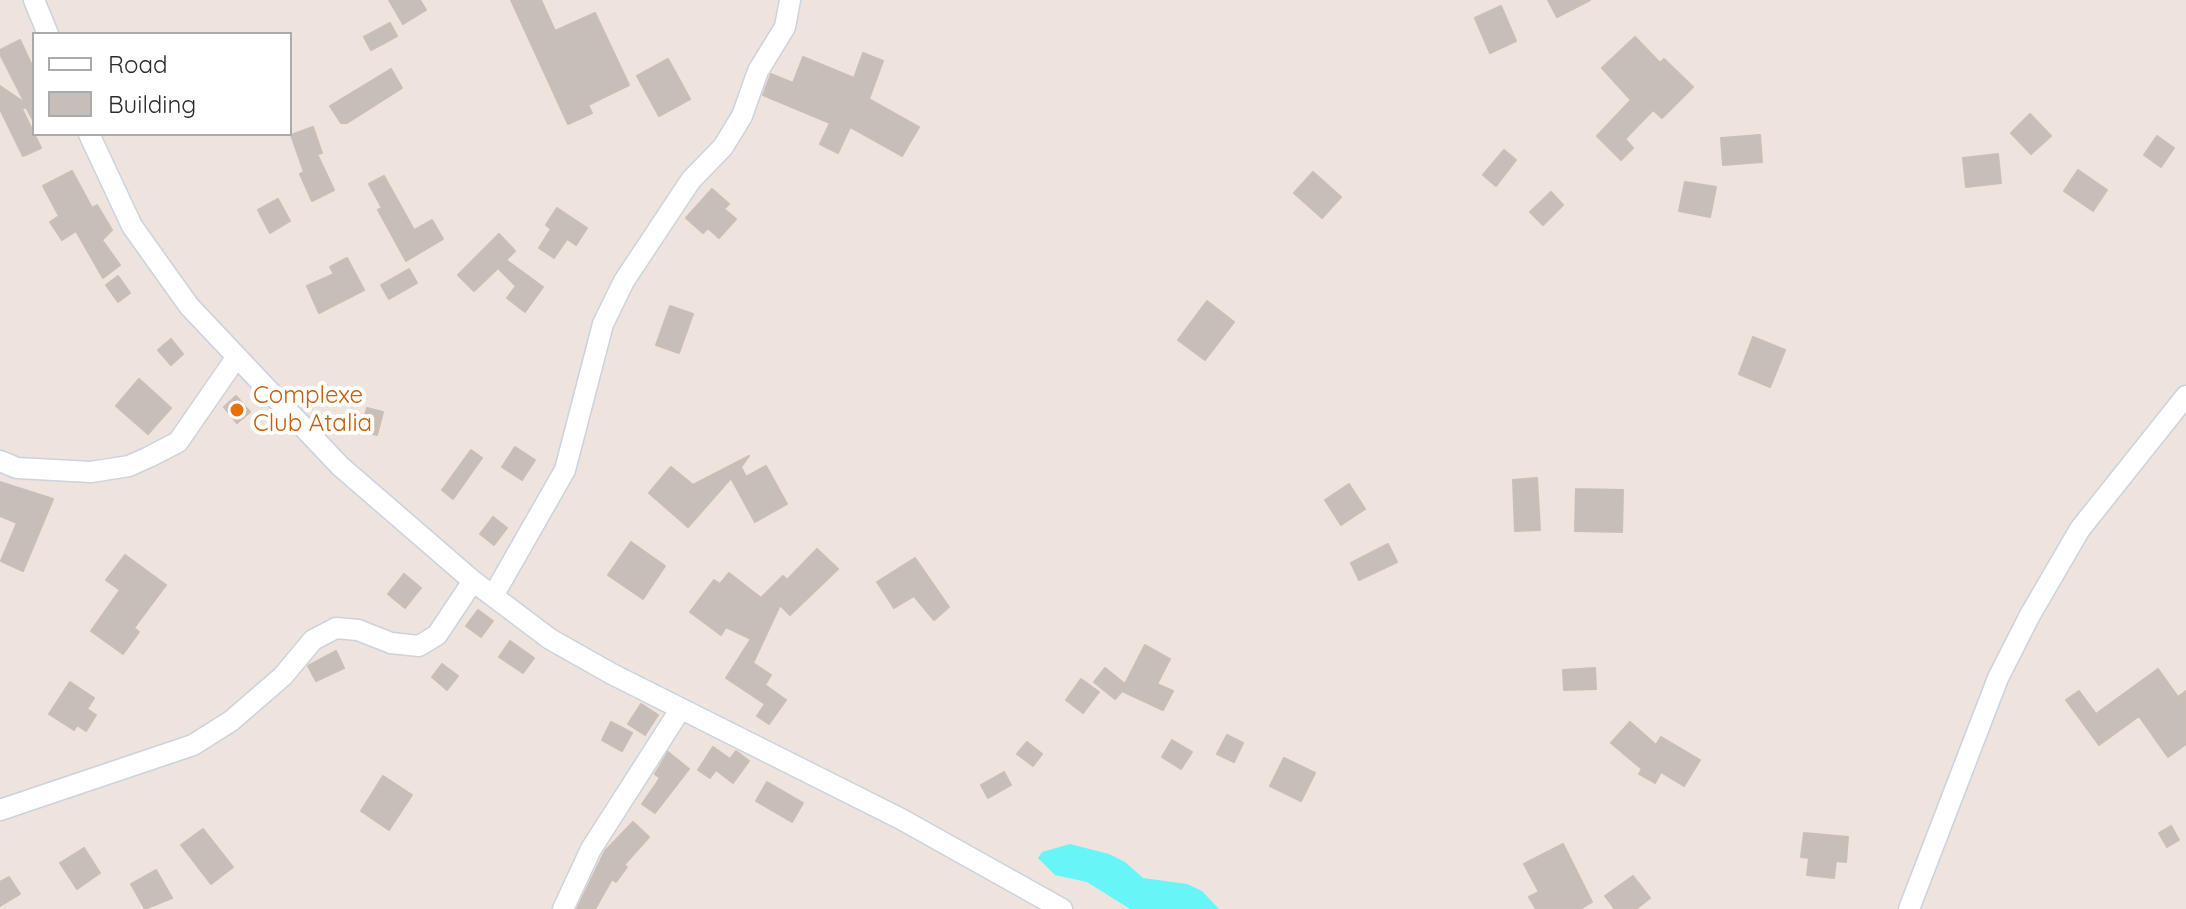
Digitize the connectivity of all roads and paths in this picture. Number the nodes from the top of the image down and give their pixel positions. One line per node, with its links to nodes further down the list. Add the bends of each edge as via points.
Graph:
1 (34, 0): 3 (street)
2 (790, 0): 9 (street, via 785,27 758,71 742,116 723,147 691,180 617,295 603,324 565,470)
3 (47, 32)
4 (90, 136): 5 (street, via 132,226 189,306)
5 (236, 358): 7 (street, via 178,442 129,466 91,472 17,468); 8 (street, via 340,466)
6 (2186, 396): 14 (street, via 2080,529 2030,615 1998,678)
7 (0, 461)
8 (473, 581): 9 (street); 11 (street, via 437,635 419,646 336,628 313,640 283,676 231,721 193,745)
9 (493, 596): 10 (street, via 550,639)
10 (680, 710): 12 (street, via 591,849); 13 (street, via 901,819)
11 (0, 810)
12 (563, 909)
13 (1062, 909)
14 (1909, 909)

